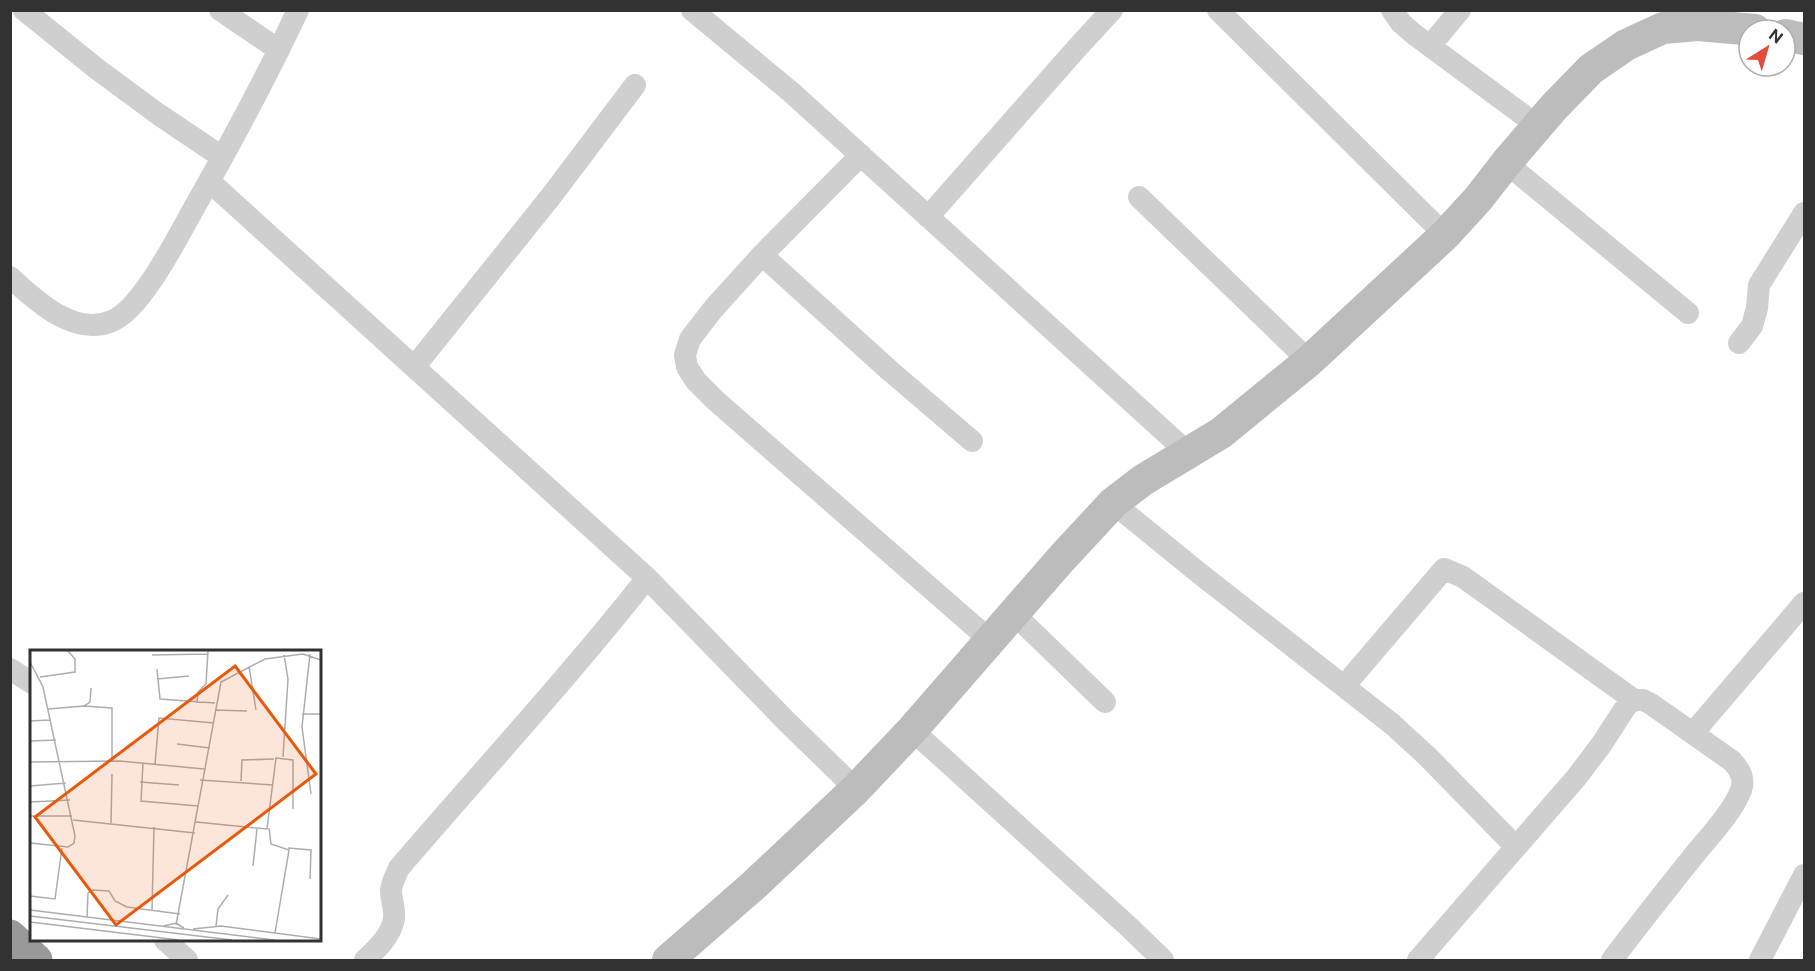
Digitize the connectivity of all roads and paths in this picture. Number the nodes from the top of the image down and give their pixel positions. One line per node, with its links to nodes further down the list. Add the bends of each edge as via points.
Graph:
1 (24, 10): 15 (street, via 97,69)
2 (220, 10): 11 (street)
3 (298, 10): 11 (street)
4 (692, 10): 14 (street)
5 (1112, 10): 20 (street)
6 (1218, 10): 21 (street)
7 (1392, 10): 10 (street, via 1401,23)
8 (1460, 10): 10 (street)
9 (1737, 28): 13 (street, via 1698,25 1663,28 1626,45 1591,69)
10 (1430, 46): 13 (street)
11 (279, 50): 15 (street)
12 (635, 85): 27 (street)
13 (1538, 126): 16 (street)
14 (861, 156): 20 (street); 22 (street)
15 (222, 157): 17 (street)
16 (1506, 163): 21 (street); 24 (street)
17 (209, 181): 23 (street, via 150,284 113,321 88,326 59,316); 27 (street)
18 (1139, 197): 26 (street)
19 (1804, 213): 25 (street, via 1760,285 1752,326)
20 (928, 217): 29 (street)
21 (1445, 235): 26 (street)
22 (762, 255): 28 (street); 34 (street, via 690,339 685,355 687,367 715,400)
23 (16, 291)
24 (1688, 313)
25 (1739, 343)
26 (1309, 361): 29 (street, via 1221,432)
27 (415, 366): 31 (street)
28 (972, 441)
29 (1187, 452): 30 (street)
30 (1113, 503): 33 (street); 37 (street)
31 (647, 578): 42 (street); 50 (street, via 399,868 391,891 394,921 377,949)
32 (1804, 603): 41 (street)
33 (1014, 614): 34 (street); 39 (street)
34 (991, 641): 40 (street)
35 (10, 669): 36 (street)
36 (30, 682)
37 (1344, 686): 38 (street, via 1444,569 1463,577); 43 (street, via 1401,732)
38 (1634, 700): 41 (street, via 1651,704); 43 (street, via 1576,778)
39 (1105, 702)
40 (912, 730): 42 (street); 52 (street)
41 (1693, 733): 54 (street, via 1740,770 1741,791)
42 (856, 789): 51 (street)
43 (1515, 846): 53 (street)
44 (1804, 875): 47 (street)
45 (10, 936): 48 (highway)
46 (167, 941): 49 (street)
47 (1769, 957)
48 (36, 960)
49 (187, 960)
50 (364, 960)
51 (668, 960)
52 (1163, 960)
53 (1418, 960)
54 (1612, 960)

